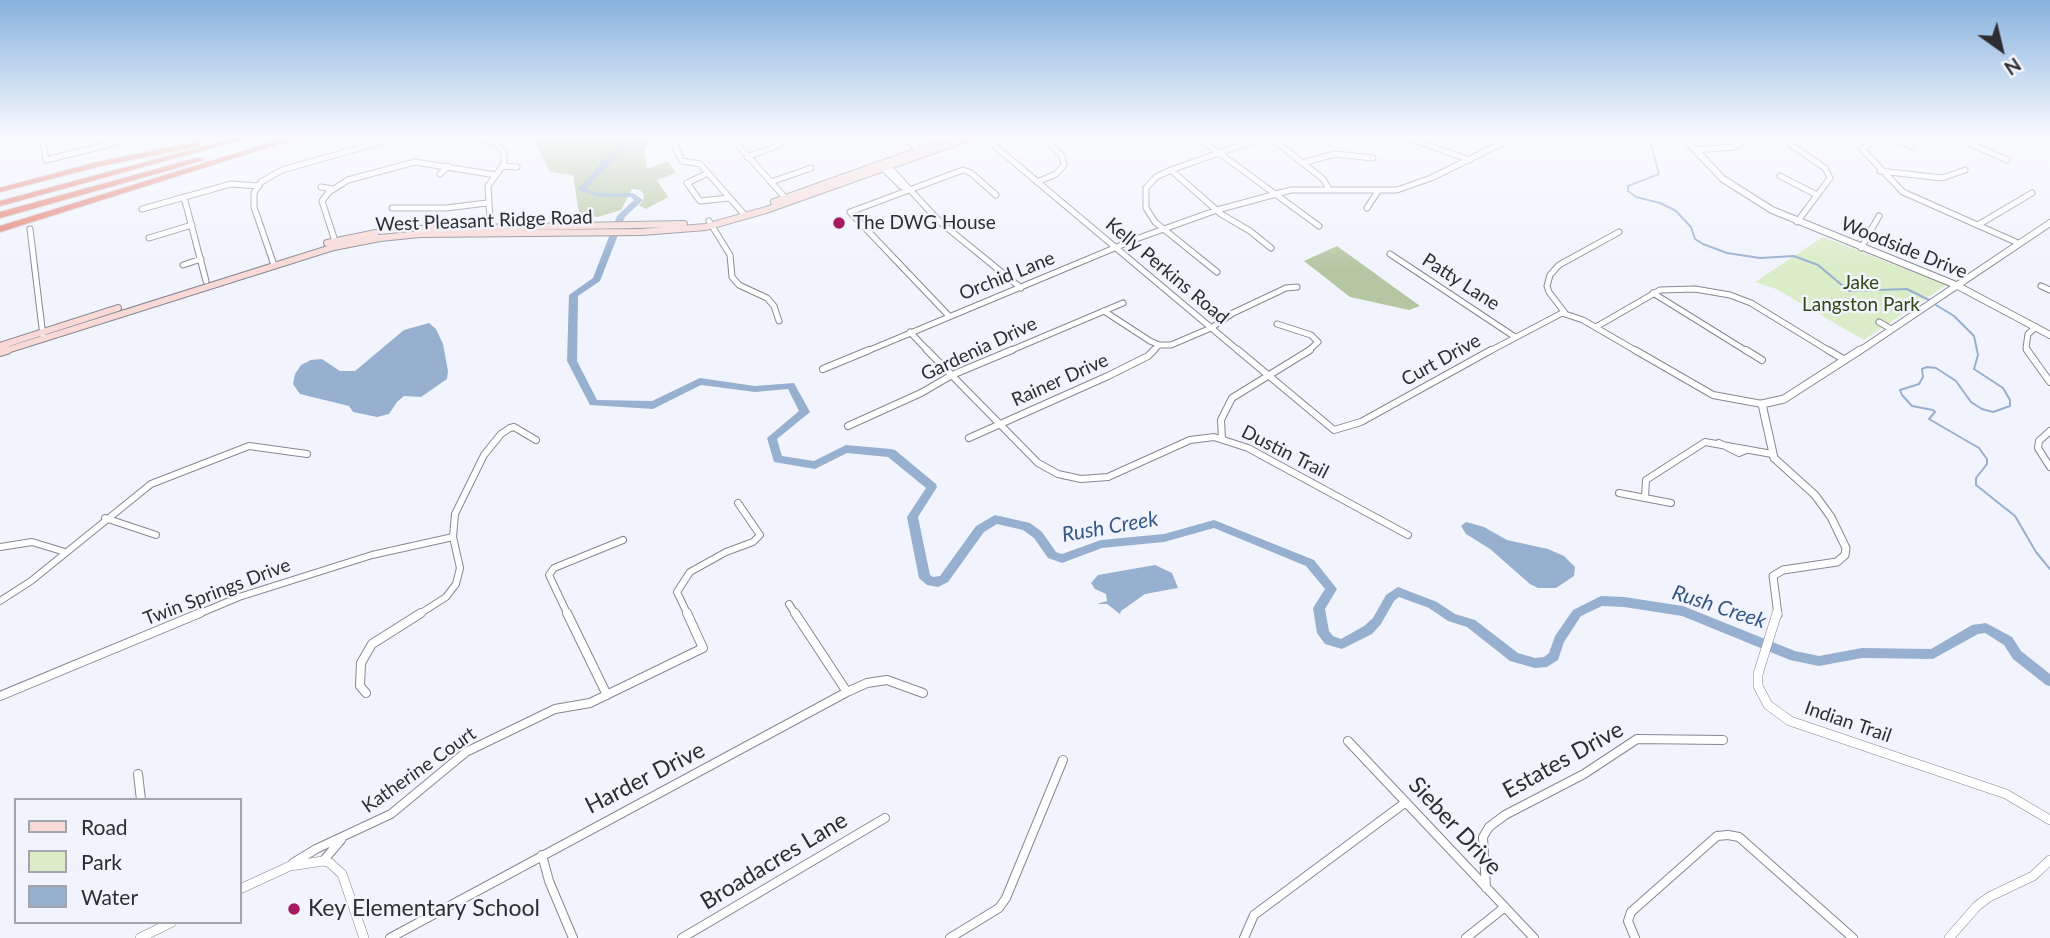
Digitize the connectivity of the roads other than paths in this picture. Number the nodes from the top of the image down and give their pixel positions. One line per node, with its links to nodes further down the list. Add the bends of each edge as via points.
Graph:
1 (35, 181): 32 (highway)
2 (86, 181): 42 (highway)
3 (125, 181): 48 (highway)
4 (156, 181): 56 (highway)
5 (266, 181): 27 (street)
6 (347, 181): 29 (street)
7 (492, 181): 41 (street)
8 (689, 181): 39 (street, via 700,201)
9 (715, 181): 39 (street)
10 (775, 181): 25 (street)
11 (842, 181): 40 (main road, West Pleasant Ridge Road)
12 (897, 181): 30 (street)
13 (932, 181): 30 (street)
14 (980, 181): 36 (street)
15 (1040, 181): 26 (street)
16 (1153, 181): 58 (street, via 1144,194 1146,208)
17 (1183, 181): 46 (street)
18 (1257, 181): 34 (street)
19 (1324, 181): 31 (street)
20 (1422, 181): 33 (street, Orchid Lane)
21 (1727, 181): 50 (street, Woodside Drive)
22 (1789, 181): 37 (street)
23 (1828, 181): 37 (street)
24 (1891, 181): 54 (street, via 1908,196)
25 (771, 182): 40 (street)
26 (1037, 182): 64 (street, Kelly Perkins Road)
27 (258, 186): 38 (street, via 231,184); 69 (street, via 254,207)
28 (321, 187): 29 (street)
29 (332, 189): 62 (street, via 322,207)
30 (908, 189): 76 (street, via 940,222); 82 (street, via 850,212)
31 (1329, 189): 33 (street, Orchid Lane); 34 (street, Orchid Lane)
32 (0, 190)
33 (1377, 191): 44 (street)
34 (1273, 193): 46 (street, Orchid Lane); 55 (street)
35 (2032, 193): 54 (street)
36 (996, 195)
37 (1817, 195): 50 (street)
38 (184, 197): 45 (street); 53 (street)
39 (729, 198): 47 (street)
40 (787, 200): 47 (main road, West Pleasant Ridge Road); 52 (main road, West Pleasant Ridge Road)
41 (487, 203): 43 (street); 59 (street, via 490,219)
42 (0, 204)
43 (392, 208)
44 (1367, 208)
45 (142, 209)
46 (1217, 210): 58 (street, Orchid Lane); 65 (street)
47 (743, 213): 52 (main road, West Pleasant Ridge Road)
48 (0, 215)
49 (1879, 216): 66 (street)
50 (1797, 222): 66 (street, Woodside Drive)
51 (2050, 223): 63 (street)
52 (708, 224): 59 (main road, West Pleasant Ridge Road, via 624,230); 83 (street, via 730,255 732,276 739,285 767,298)
53 (192, 225): 61 (street); 68 (street)
54 (1978, 225): 63 (street)
55 (1319, 226)
56 (0, 229)
57 (30, 229): 91 (street)
58 (1161, 229): 64 (street, Orchid Lane); 71 (street)
59 (486, 230): 62 (main road, West Pleasant Ridge Road, via 397,230); 69 (main road, West Pleasant Ridge Road, via 380,237)
60 (1619, 232): 81 (street, via 1559,265 1550,275 1548,289)
61 (149, 238)
62 (335, 241): 69 (main road, West Pleasant Ridge Road)
63 (2018, 243): 73 (street)
64 (1115, 248): 76 (street, Orchid Lane); 88 (street, Kelly Perkins Road)
65 (1271, 248)
66 (1861, 248): 73 (street, Woodside Drive)
67 (1390, 254): 93 (street, Patty Lane)
68 (201, 260): 70 (street); 72 (street)
69 (273, 262): 72 (main road, West Pleasant Ridge Road); 91 (main road, West Pleasant Ridge Road)
70 (183, 265)
71 (1217, 272)
72 (206, 281): 91 (main road, West Pleasant Ridge Road)
73 (1956, 285): 87 (street, Woodside Drive); 89 (street)
74 (2041, 286): 77 (street)
75 (1297, 287): 88 (street, Rainer Drive, via 1233,313)
76 (1021, 288): 82 (street, Orchid Lane)
77 (2050, 290)
78 (1653, 293): 86 (street); 97 (street); 98 (street, via 1686,289 1738,298)
79 (1123, 303): 80 (street, Gardenia Drive)
80 (1104, 310): 94 (street); 100 (street, Gardenia Drive)
81 (1565, 313): 86 (street); 93 (street, Curt Drive)
82 (949, 316): 90 (street, Orchid Lane)
83 (779, 321)
84 (1879, 322): 89 (street)
85 (1278, 324): 101 (street, via 1311,335 1318,342)
86 (1596, 327): 103 (street, via 1713,395)
87 (2036, 327): 92 (street, Woodside Drive); 102 (street, via 2028,334 2026,348)
88 (1211, 328): 94 (street, Rainer Drive, via 1177,343); 101 (street, Kelly Perkins Road)
89 (1891, 329): 98 (street)
90 (911, 332): 99 (street, Orchid Lane); 100 (street, Dustin Trail)
91 (43, 335): 95 (main road, West Pleasant Ridge Road); 96 (main road, West Pleasant Ridge Road)
92 (2050, 335)
93 (1515, 337): 106 (street, Curt Drive, via 1361,422)
94 (1159, 345): 104 (street, Rainer Drive, via 1138,361)
95 (0, 346)
96 (0, 352)
97 (1762, 359)
98 (1845, 360): 103 (street, via 1793,394)
99 (823, 369)
100 (952, 375): 104 (street, Dustin Trail); 105 (street, Gardenia Drive)
101 (1268, 376): 106 (street, Kelly Perkins Road); 109 (street, via 1227,403)
102 (2050, 382)
103 (1762, 404): 112 (street)
104 (1000, 425): 108 (street, Rainer Drive); 109 (street, Dustin Trail, via 1045,468 1081,479 1116,474 1190,440)
105 (848, 426)
106 (1331, 429)
107 (2050, 431): 113 (street, via 2038,448)
108 (969, 438)
109 (1222, 439): 120 (street, Dustin Trail)
110 (536, 440): 121 (street, via 514,427 501,434 457,505)
111 (307, 454): 118 (street, via 256,444 233,451 151,484)
112 (1772, 454): 115 (street, via 1739,453 1717,442 1702,443 1646,480); 139 (street, Indian Trail, via 1821,502 1846,552 1833,563 1783,570 1773,576 1778,618 1758,674 1758,686 1768,705 1802,726 2006,794)
113 (2050, 467)
114 (1619, 493): 115 (street)
115 (1644, 497): 117 (street)
116 (738, 503): 130 (street, Katherine Court, via 760,535 690,572 677,592 703,648)
117 (1671, 503)
118 (105, 518): 119 (street); 124 (street)
119 (156, 535)
120 (1408, 535)
121 (453, 537): 128 (street, via 460,568 453,590 372,644 361,663 360,685); 131 (street, Twin Springs Drive, via 372,555 239,597)
122 (623, 540): 130 (street, via 554,568 549,575)
123 (0, 547): 124 (street, via 32,542)
124 (65, 552): 125 (street)
125 (0, 601)
126 (789, 604): 127 (street)
127 (847, 692): 129 (street, Harder Drive, via 887,680); 141 (street, Harder Drive)
128 (366, 693)
129 (923, 693)
130 (607, 695): 140 (street, Katherine Court, via 590,704 555,709 466,752 391,814)
131 (0, 696)
132 (1723, 740): 146 (street, Estates Drive, via 1637,739 1584,774 1505,815 1483,837)
133 (1348, 741): 137 (street, Sieber Drive)
134 (1063, 760): 154 (street, via 1006,898 999,908)
135 (138, 774): 136 (street)
136 (141, 798)
137 (1406, 802): 146 (street, Sieber Drive); 155 (street, via 1254,915)
138 (885, 818): 153 (street, Broadacres Lane)
139 (2050, 820)
140 (348, 835): 143 (street, Katherine Court); 144 (street, Katherine Court)
141 (542, 855): 151 (street, Harder Drive); 152 (street)
142 (2050, 860): 160 (street, via 2032,876 1983,901)
143 (323, 861): 144 (street); 150 (street, via 342,874)
144 (290, 866): 145 (street)
145 (242, 888)
146 (1486, 888): 147 (street, Sieber Drive)
147 (1505, 907): 156 (street); 157 (street, Sieber Drive)
148 (157, 926): 149 (street)
149 (139, 938)
150 (364, 938)
151 (390, 938)
152 (573, 938)
153 (682, 938)
154 (950, 938)
155 (1244, 938)
156 (1466, 938)
157 (1534, 938)
158 (1635, 938): 159 (street, via 1628,921 1631,912 1717,836 1728,835 1739,837)
159 (1853, 938)
160 (1949, 938)

